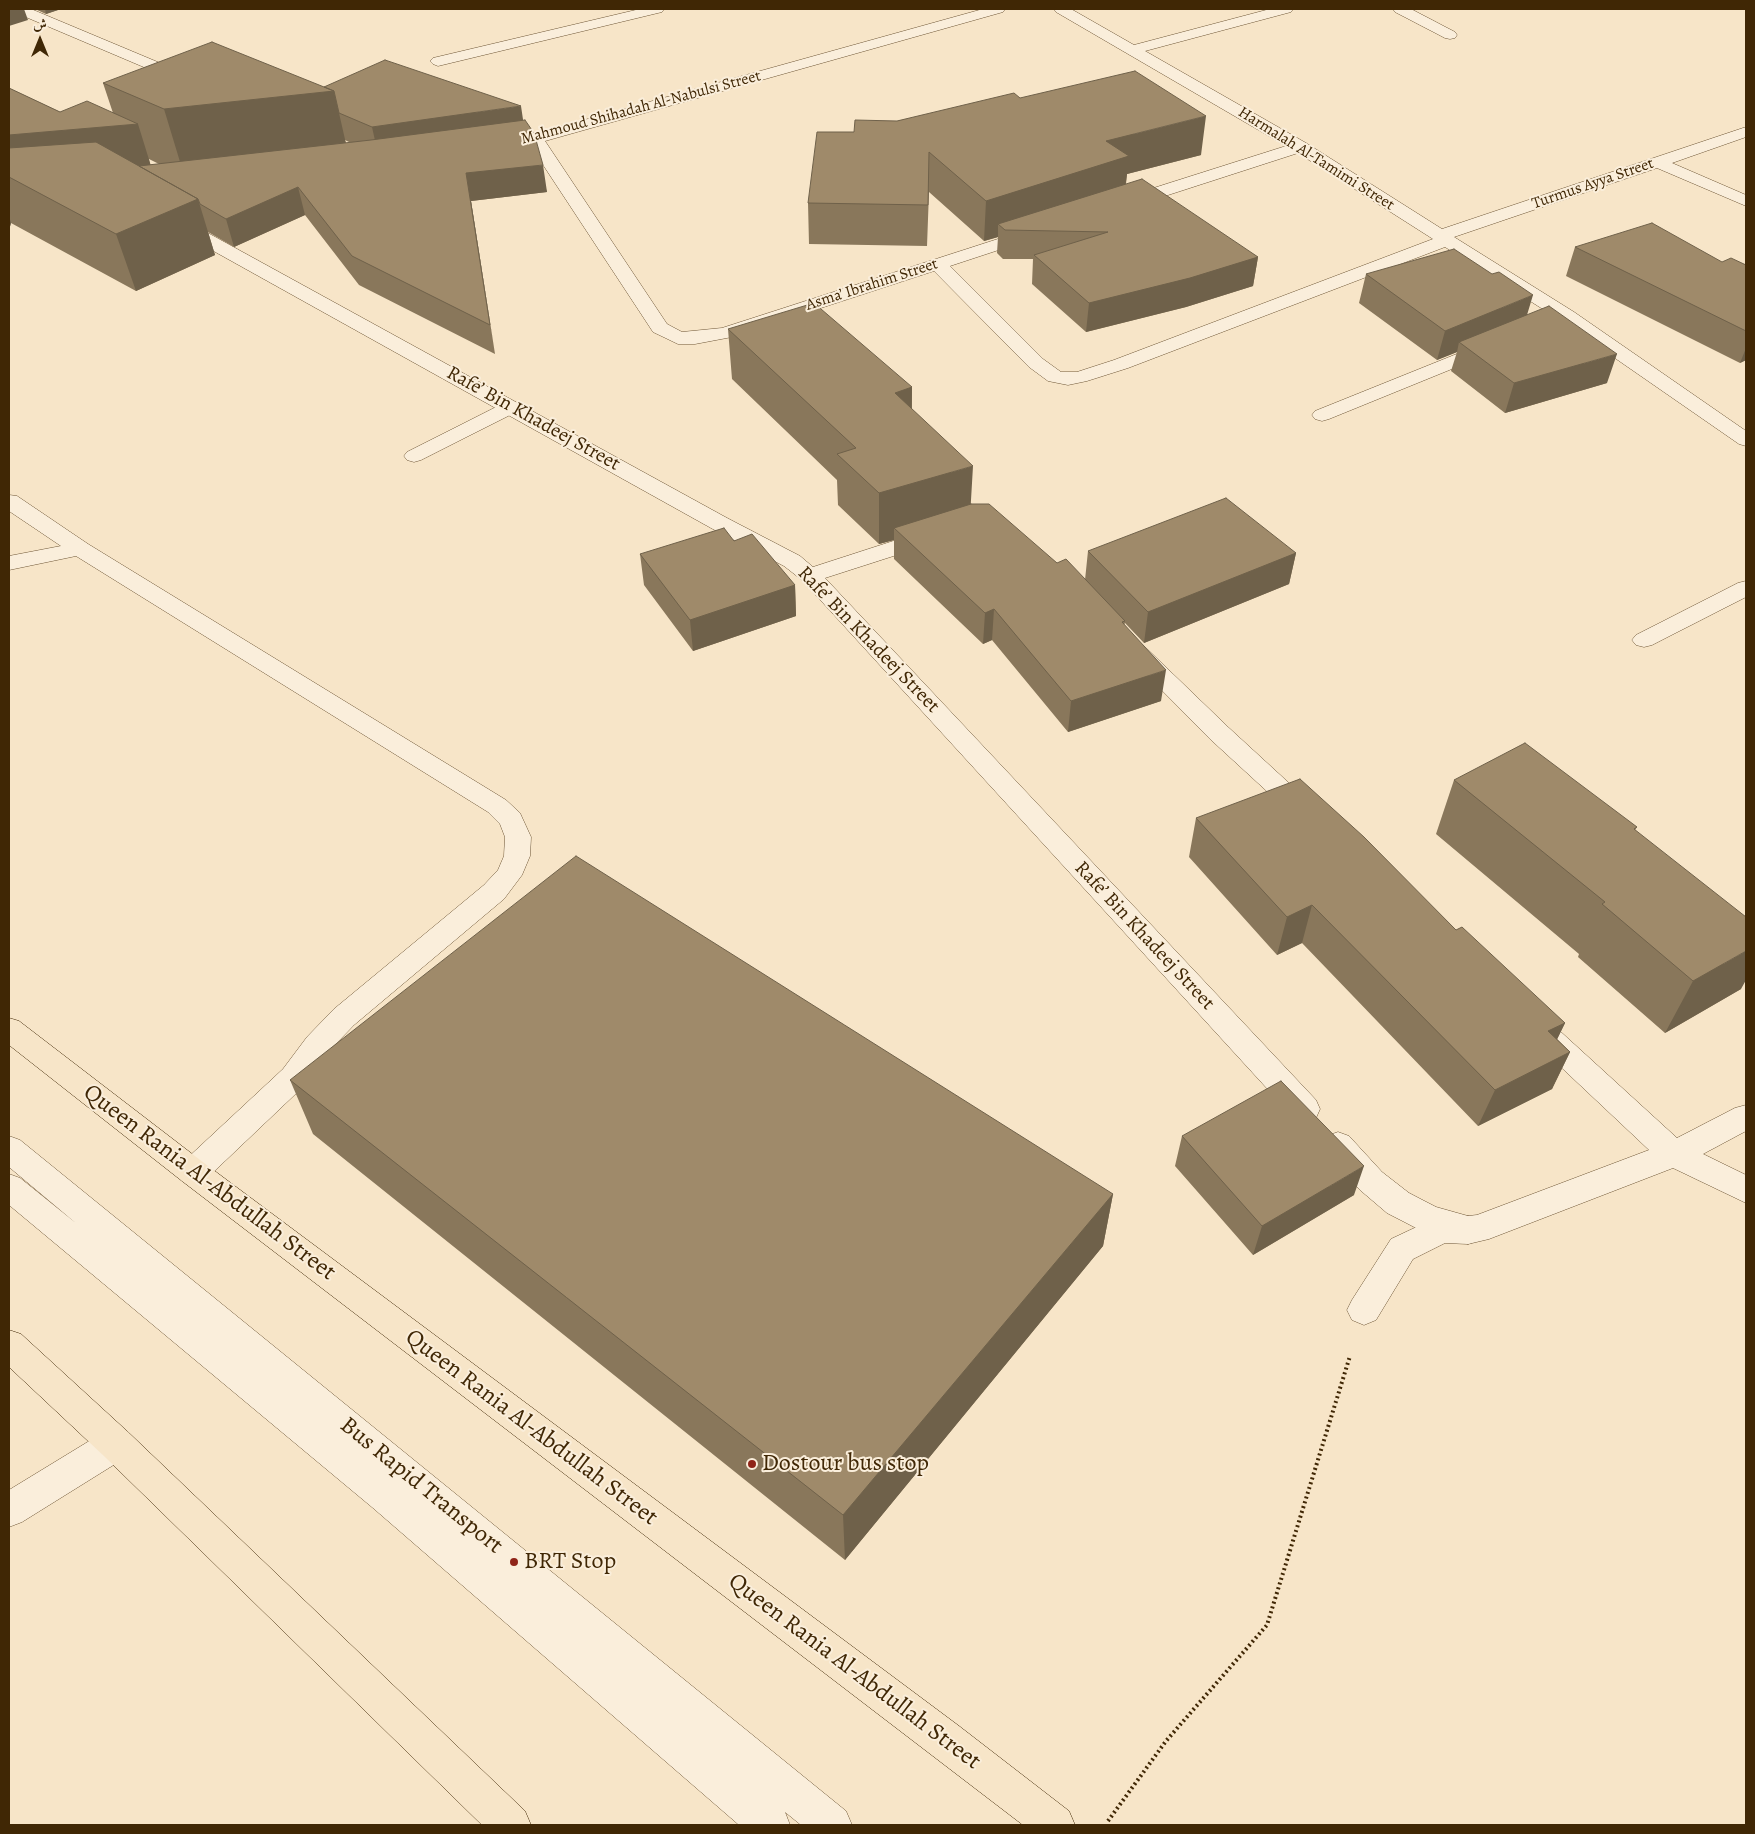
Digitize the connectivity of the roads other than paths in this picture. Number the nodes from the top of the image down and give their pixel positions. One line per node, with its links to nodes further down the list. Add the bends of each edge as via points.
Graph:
1 (18, 9): 10 (street)
2 (657, 9): 9 (street)
3 (998, 9): 12 (street, Mahmoud Shihadah Al-Nabulsi Street)
4 (1061, 9): 8 (street, Harmalah Al-Tamimi Street)
5 (1286, 9): 8 (street)
6 (1400, 9): 7 (street)
7 (1450, 35)
8 (1133, 50): 14 (street, Harmalah Al-Tamimi Street)
9 (438, 61)
10 (200, 86)
11 (1746, 132): 15 (street, Turmus Ayya Street)
12 (534, 139): 13 (street, Mahmoud Shihadah Al-Nabulsi Street); 21 (street, Asma’ Ibrahim Street, via 660,328 678,338 725,333)
13 (485, 146)
14 (1300, 147): 17 (street); 20 (street, Harmalah Al-Tamimi Street)
15 (1657, 162): 16 (street); 20 (street, Turmus Ayya Street)
16 (1746, 201)
17 (1105, 210)
18 (158, 213): 25 (street, Rafe’ Bin Khadeej Street)
19 (1049, 228): 21 (street, Asma’ Ibrahim Street)
20 (1443, 238): 21 (street, Turmus Ayya Street, via 1121,364 1068,378 1056,377 1036,363); 22 (street, Harmalah Al-Tamimi Street)
21 (938, 264)
22 (1567, 316): 23 (street); 27 (street, Harmalah Al-Tamimi Street)
23 (1548, 323)
24 (1502, 342): 26 (street)
25 (512, 407): 28 (street); 33 (street, Rafe’ Bin Khadeej Street, via 792,561)
26 (1322, 415)
27 (1746, 440)
28 (414, 456)
29 (9, 500): 31 (street)
30 (952, 530): 33 (street)
31 (80, 549): 32 (street); 43 (street, via 497,806 511,820 518,837 517,856 509,875 494,892 344,1017 317,1045 294,1077)
32 (9, 563)
33 (810, 575): 46 (street, Rafe’ Bin Khadeej Street, via 1371,1181 1398,1203 1429,1219)
34 (1746, 588): 36 (street)
35 (1118, 632): 37 (street, via 1219,733)
36 (1644, 640)
37 (1322, 828)
38 (1520, 1011): 42 (street)
39 (9, 1029): 43 (main road, Queen Rania Al-Abdullah Street)
40 (1746, 1117): 42 (street)
41 (9, 1149): 53 (street, Bus Rapid Transport)
42 (1674, 1154): 45 (street); 46 (street, via 1478,1229)
43 (192, 1172): 54 (main road, Queen Rania Al-Abdullah Street)
44 (9, 1187): 52 (street, Bus Rapid Transport, via 394,1502)
45 (1746, 1190)
46 (1468, 1230): 47 (street, via 1442,1229 1402,1249)
47 (1364, 1310)
48 (9, 1345): 49 (main road)
49 (116, 1444): 50 (street); 51 (main road)
50 (9, 1510)
51 (511, 1825)
52 (770, 1825)
53 (832, 1825)
54 (1055, 1825)

